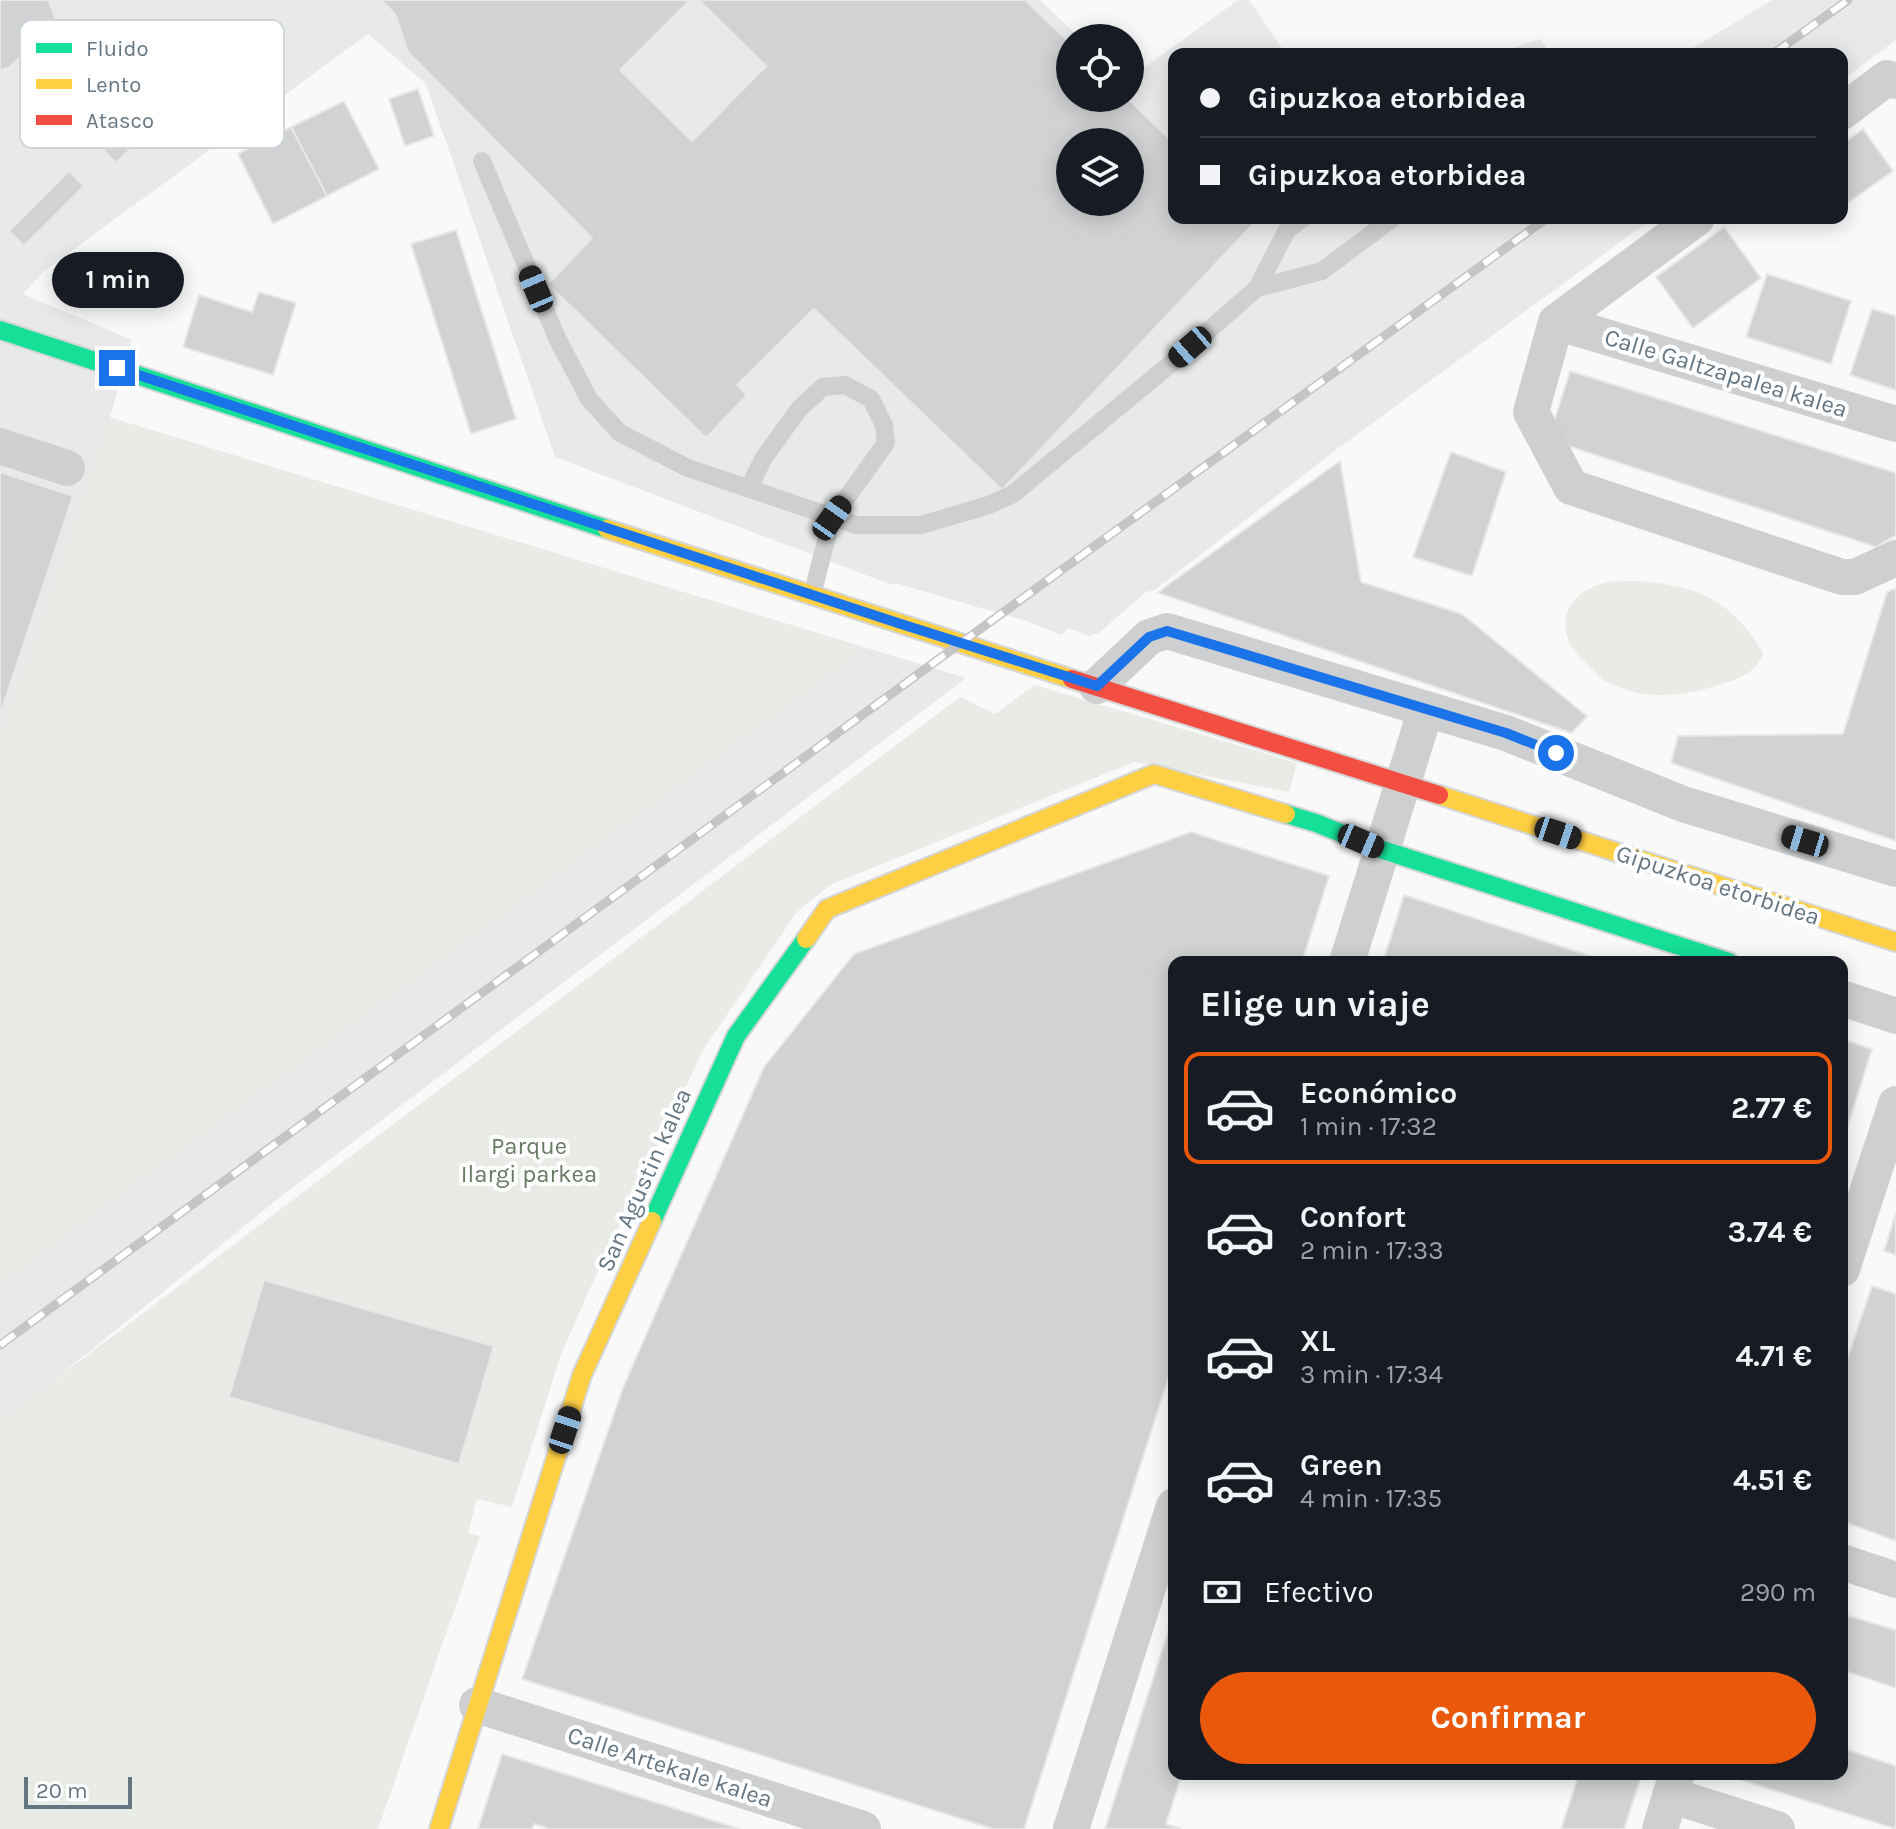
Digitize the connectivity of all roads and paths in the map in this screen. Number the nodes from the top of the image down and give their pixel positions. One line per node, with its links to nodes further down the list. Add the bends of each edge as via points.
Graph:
1 (1892, 80): 2 (street)
2 (1848, 108)
3 (482, 161): 13 (lane, via 558,340 589,399 620,433 688,468)
4 (1295, 224): 7 (lane)
5 (1385, 224): 7 (lane, via 1322,271)
6 (1689, 224): 8 (street)
7 (1257, 288): 14 (lane, via 1013,494 921,525 856,525)
8 (1556, 322): 10 (street, Calle Galtzapalea kalea); 15 (street, via 1531,412 1571,487 1842,577 1855,577)
9 (0, 330): 16 (main road, Gipuzkoa etorbidea)
10 (1896, 424)
11 (0, 446): 12 (street)
12 (67, 468)
13 (749, 488): 14 (lane); 14 (lane, via 799,409 823,387 845,385 871,399 886,443)
14 (832, 518): 16 (lane)
15 (1896, 558)
16 (812, 595): 17 (main road, Gipuzkoa etorbidea)
17 (1097, 686): 18 (street, via 1149,637 1167,631); 19 (main road, Gipuzkoa etorbidea)
18 (1426, 709): 19 (street); 21 (street, via 1506,733 1683,804)
19 (1404, 783): 20 (street); 22 (main road, Gipuzkoa etorbidea)
20 (1383, 850): 23 (street); 24 (main road); 32 (main road, San Agustin kalea, via 1316,823 1154,774 827,909 736,1036 582,1375)
21 (1896, 869)
22 (1896, 942)
23 (1349, 956)
24 (1710, 956)
25 (1848, 1000): 26 (street)
26 (1896, 1016)
27 (1896, 1104): 28 (street)
28 (1848, 1251)
29 (1168, 1525): 36 (street)
30 (1848, 1564): 31 (street)
31 (1896, 1580)
32 (477, 1705): 34 (main road, San Agustin kalea); 35 (street, Calle Artekale kalea)
33 (1673, 1784): 37 (street); 38 (street)
34 (439, 1829)
35 (863, 1829)
36 (1071, 1829)
37 (1660, 1829)
38 (1777, 1829)

